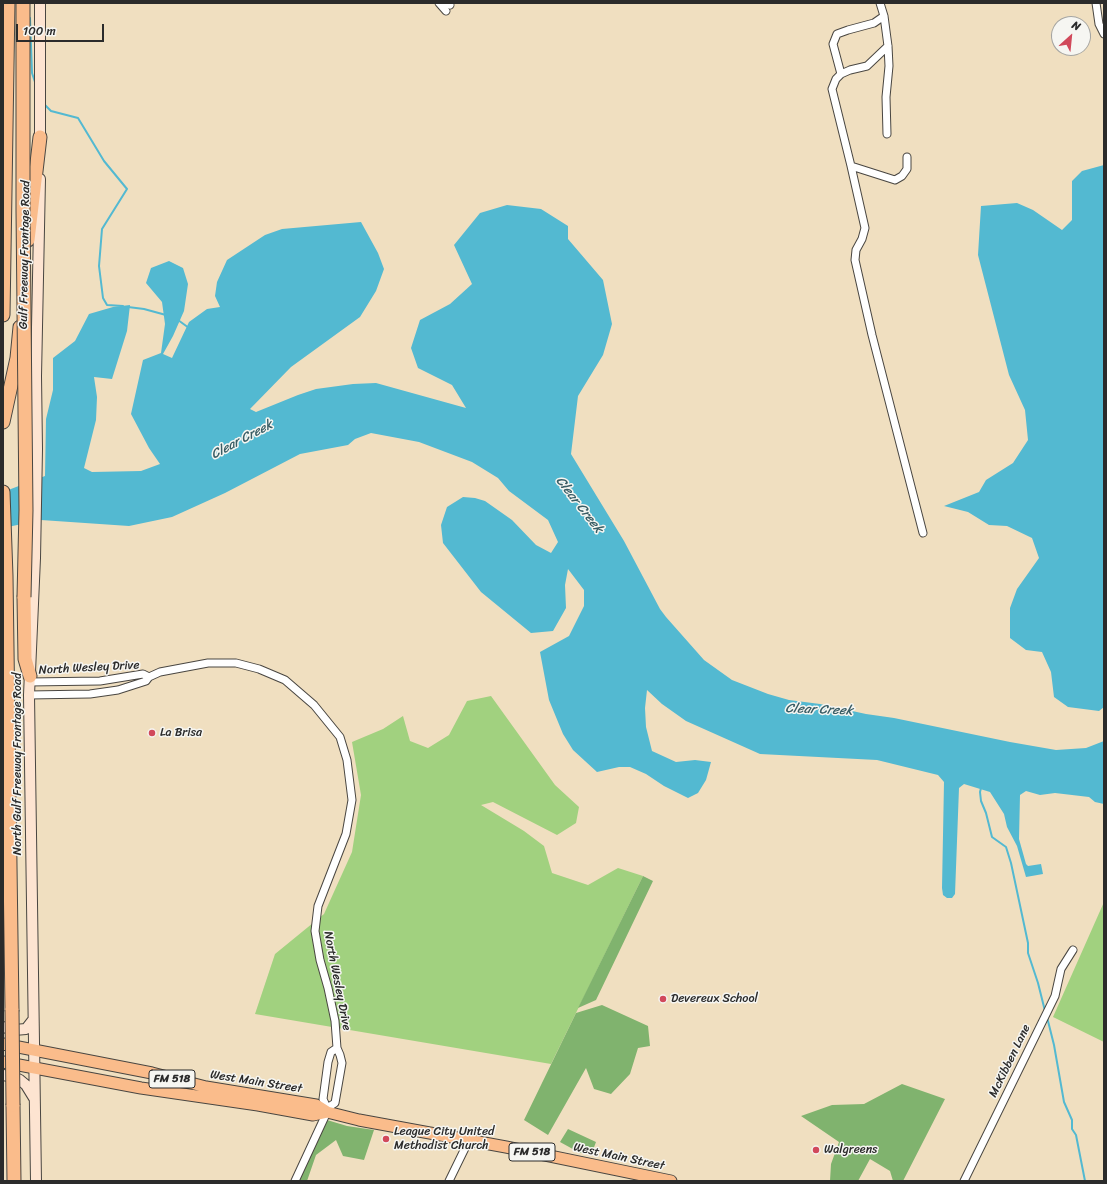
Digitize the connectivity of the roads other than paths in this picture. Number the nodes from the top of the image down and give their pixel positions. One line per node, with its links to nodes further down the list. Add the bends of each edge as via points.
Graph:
1 (8, 3): 16 (highway)
2 (23, 3): 22 (highway, bridge, via 26,478 24,597 25,659)
3 (439, 3): 7 (street)
4 (880, 3): 8 (street)
5 (1096, 3): 9 (street, via 1099,24)
6 (40, 5): 13 (main road, Gulf Freeway Frontage Road)
7 (448, 6)
8 (884, 16): 10 (street); 11 (street, via 874,23 837,34 833,44)
9 (1104, 34)
10 (888, 46): 11 (street, via 867,66); 12 (street)
11 (841, 74): 15 (street, via 832,89)
12 (887, 134)
13 (40, 138): 17 (highway, via 16,358); 19 (main road, Gulf Freeway Frontage Road)
14 (907, 157): 15 (street, via 907,169 895,180)
15 (851, 166): 20 (street, via 865,228 856,250 855,260)
16 (3, 314)
17 (3, 422)
18 (3, 492): 30 (highway, bridge, via 12,1010)
19 (36, 508): 22 (main road, North Gulf Freeway Frontage Road)
20 (923, 533)
21 (149, 677): 22 (street, North Wesley Drive, via 143,674 100,680); 23 (street, North Wesley Drive, via 146,681 118,690 90,694); 28 (street, North Wesley Drive, via 160,672 208,663 236,662 259,669 285,680 314,705 340,737 347,760 352,800 346,834 318,906 314,931 335,1021)
22 (30, 679): 23 (main road, North Gulf Freeway Frontage Road)
23 (29, 696): 25 (main road, North Gulf Freeway Frontage Road)
24 (1073, 950): 41 (street, McKibben Lane, via 1061,969 1050,1005)
25 (33, 1020): 26 (main road, via 26,1029); 29 (main road, North Gulf Freeway Frontage Road)
26 (3, 1028)
27 (3, 1044): 29 (main road, FM 518)
28 (337, 1048): 34 (street, North Wesley Drive, via 342,1063 341,1071 335,1103); 34 (street, North Wesley Drive, via 331,1052 328,1062 322,1099)
29 (34, 1049): 31 (main road, North Gulf Freeway Frontage Road); 34 (main road, West Main Street / FM 518, via 152,1072 206,1088 316,1105)
30 (8, 1063): 31 (main road, FM 518); 36 (highway, bridge, via 13,1105)
31 (34, 1068): 33 (main road, North Gulf Freeway Frontage Road); 34 (main road, West Main Street / FM 518, via 313,1115)
32 (3, 1075): 33 (main road, via 20,1080)
33 (35, 1100): 37 (main road, North Gulf Freeway Frontage Road)
34 (327, 1110): 35 (main road, West Main Street / FM 518, via 359,1120); 38 (street)
35 (469, 1140): 39 (street); 40 (main road, West Main Street / FM 518)
36 (14, 1181)
37 (36, 1181)
38 (295, 1181)
39 (449, 1181)
40 (671, 1181)
41 (964, 1181)

